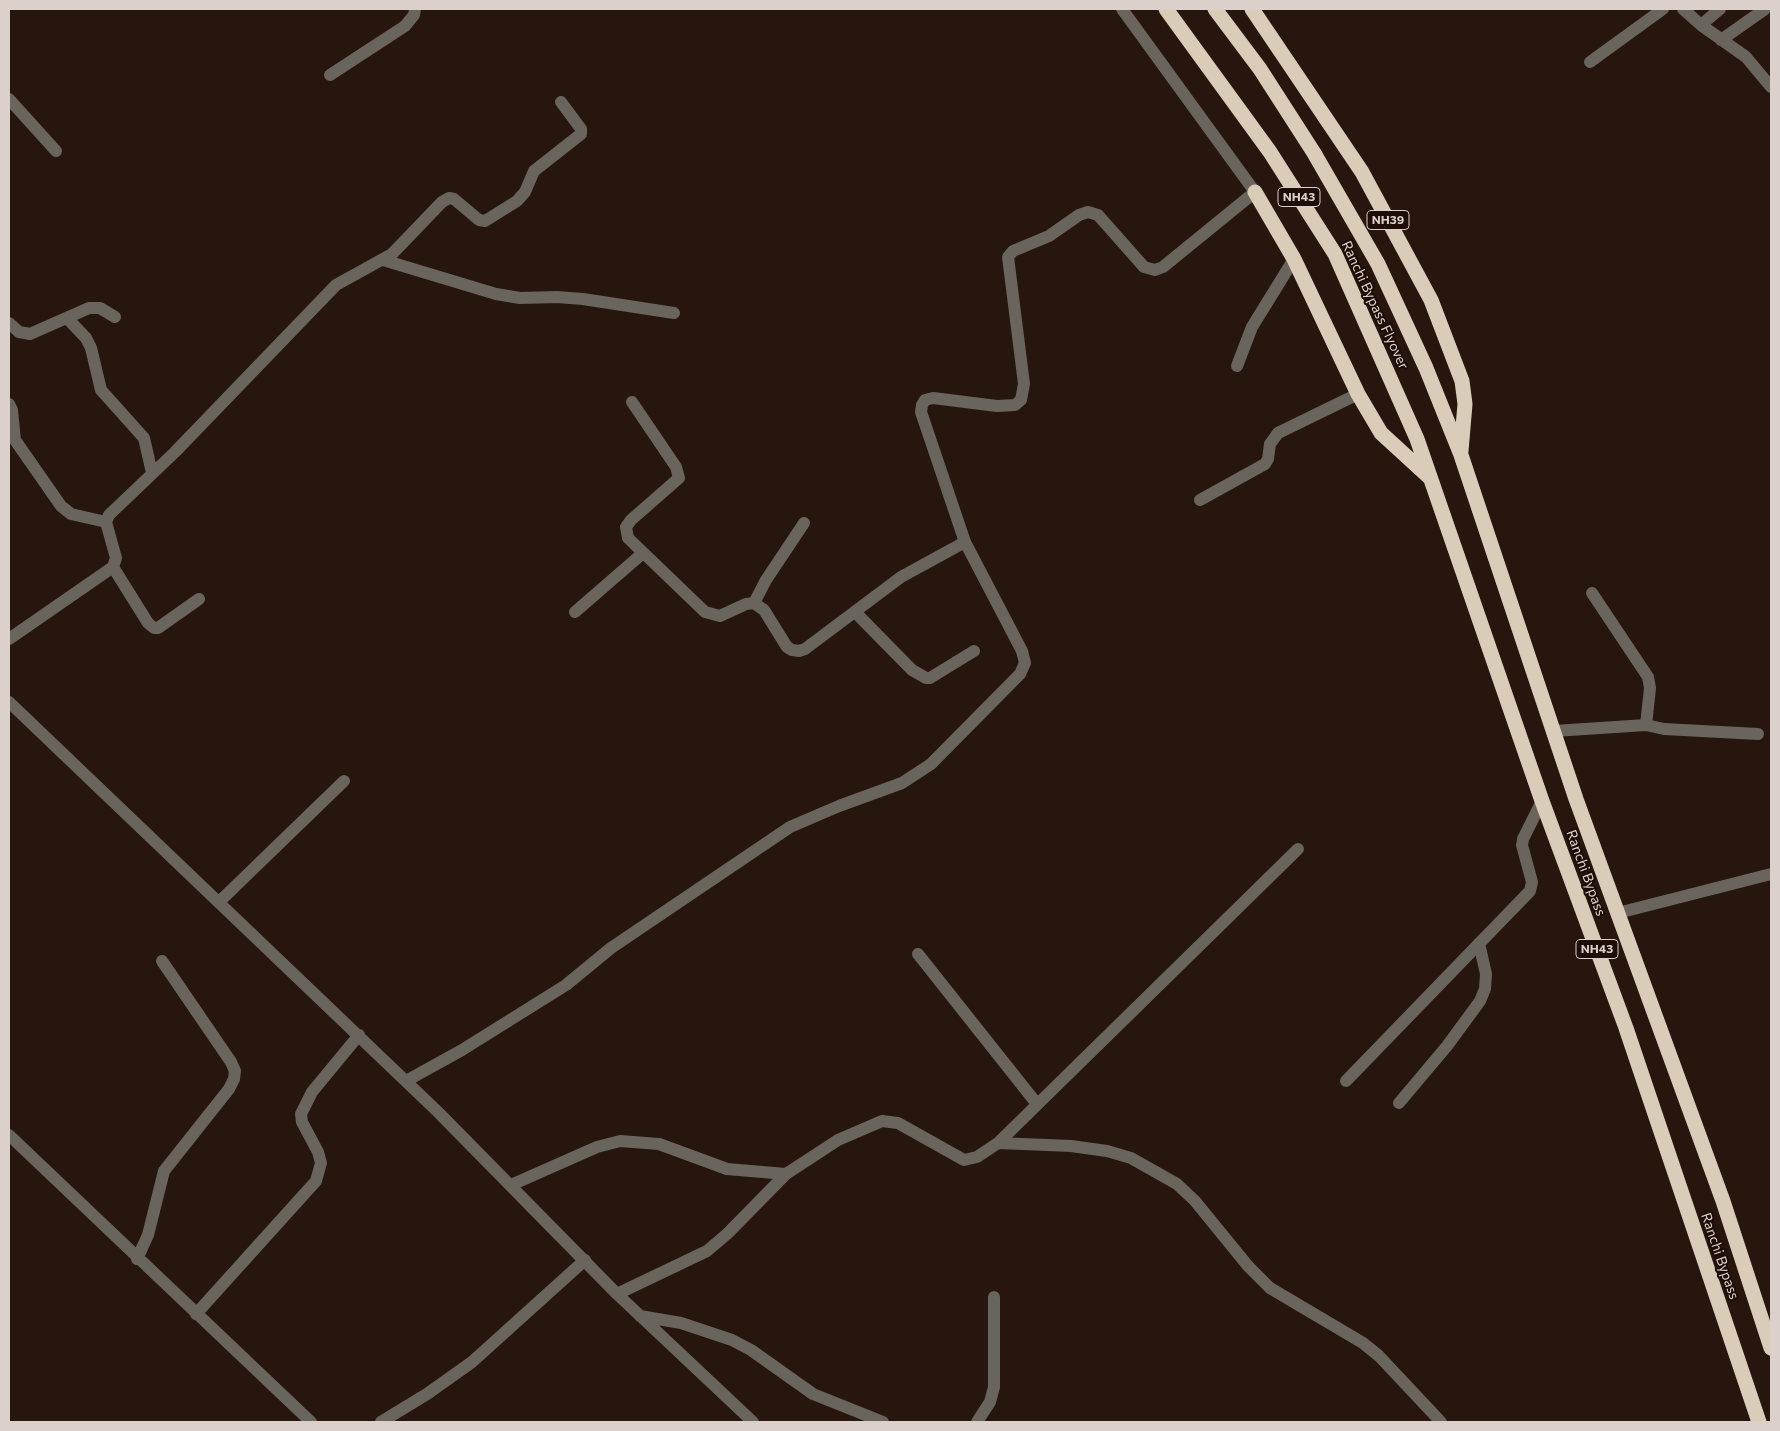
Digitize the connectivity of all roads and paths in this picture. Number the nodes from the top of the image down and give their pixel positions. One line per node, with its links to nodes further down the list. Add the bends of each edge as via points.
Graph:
1 (414, 9): 13 (street, via 405,26)
2 (1122, 9): 18 (street)
3 (1166, 9): 31 (highway, Ranchi Bypass Flyover / NH43, via 1270,152 1335,254 1418,439)
4 (1215, 9): 29 (highway, Ranchi Bypass Flyover / NH43, via 1260,69 1314,153 1378,264 1426,368)
5 (1252, 9): 29 (highway, NH39, via 1362,172 1431,300 1462,381 1465,404)
6 (1663, 9): 12 (street)
7 (1683, 9): 10 (street)
8 (1720, 9): 10 (street)
9 (1765, 9): 11 (street)
10 (1700, 25): 11 (street)
11 (1722, 40): 14 (street, via 1750,61)
12 (1590, 62)
13 (330, 75)
14 (1771, 87)
15 (9, 99): 17 (street)
16 (562, 102): 20 (street, via 581,129 581,134 534,171 525,192 517,200 484,221 449,198)
17 (56, 150)
18 (1255, 192): 19 (highway); 35 (street, via 1155,270 1144,267 1098,215 1088,212 1049,236 1014,250 1008,257 1024,384 1022,400 1015,405 997,406 933,398 922,405 921,412)
19 (1294, 259): 25 (street, via 1252,327); 26 (highway)
20 (382, 260): 21 (street, via 496,294 520,298 557,296); 30 (street, via 336,286)
21 (674, 313)
22 (115, 317): 23 (street, via 95,307)
23 (67, 318): 24 (street, via 30,334 19,332); 30 (street, via 88,343 101,390 144,438)
24 (9, 323)
25 (1238, 366)
26 (1358, 394): 31 (highway, via 1381,433); 32 (street, via 1278,434 1270,444 1265,464)
27 (632, 402): 36 (street, via 679,474 675,483 626,527 628,538)
28 (9, 404): 33 (street, via 15,440 61,506 71,514)
29 (1461, 455): 47 (highway, Ranchi Bypass / NH43)
30 (152, 474): 33 (street, via 109,515)
31 (1430, 478): 50 (highway, Ranchi Bypass / NH43)
32 (1200, 500)
33 (106, 522): 37 (street, via 116,552)
34 (804, 523): 40 (street)
35 (965, 542): 42 (street, via 901,577); 59 (street, via 1022,651 1024,663 1020,674 931,764 902,783 790,827 611,948 566,985 462,1050)
36 (643, 553): 40 (street, via 712,616); 41 (street)
37 (112, 566): 39 (street, via 154,628); 43 (street)
38 (1592, 593): 46 (street, via 1648,677)
39 (199, 599)
40 (754, 603): 42 (street, via 764,610 787,646 799,651)
41 (575, 612)
42 (856, 612): 44 (street, via 912,670 926,678)
43 (9, 639)
44 (974, 651)
45 (9, 702): 53 (street)
46 (1646, 725): 47 (street); 48 (street, via 1664,729)
47 (1554, 731): 54 (highway, Ranchi Bypass / NH43)
48 (1758, 734)
49 (344, 781): 53 (street)
50 (1542, 801): 55 (street, via 1522,845 1532,882 1530,891); 80 (highway, Ranchi Bypass / NH43, via 1626,1028)
51 (1298, 849): 62 (street)
52 (1771, 874): 54 (street)
53 (220, 901): 58 (street)
54 (1618, 913): 73 (highway, Ranchi Bypass / NH43, via 1723,1201)
55 (1479, 942): 60 (street); 61 (street, via 1486,974 1480,1001)
56 (918, 954): 62 (street)
57 (162, 961): 67 (street, via 235,1071 229,1089 164,1171 148,1235)
58 (359, 1035): 59 (street); 71 (street, via 312,1092 301,1114 321,1163 316,1181)
59 (406, 1080): 66 (street)
60 (1346, 1081)
61 (1399, 1103)
62 (1037, 1104): 64 (street)
63 (9, 1135): 67 (street)
64 (998, 1143): 65 (street, via 977,1157 964,1160 898,1123 882,1121 838,1140); 79 (street, via 1070,1146 1120,1154 1177,1184 1196,1201 1248,1266 1270,1288 1368,1347)
65 (786, 1174): 66 (street, via 727,1169 659,1144 620,1141 597,1147); 69 (street, via 708,1251)
66 (511, 1185): 68 (street)
67 (137, 1259): 71 (street)
68 (585, 1260): 69 (street); 74 (street, via 472,1362)
69 (617, 1294): 72 (street)
70 (994, 1297): 78 (street, via 994,1387 990,1402)
71 (196, 1314): 75 (street)
72 (640, 1316): 76 (street); 77 (street, via 681,1323 732,1340 813,1394)
73 (1771, 1348)
74 (387, 1421)
75 (311, 1422)
76 (753, 1422)
77 (883, 1422)
78 (977, 1422)
79 (1441, 1422)
80 (1759, 1422)

